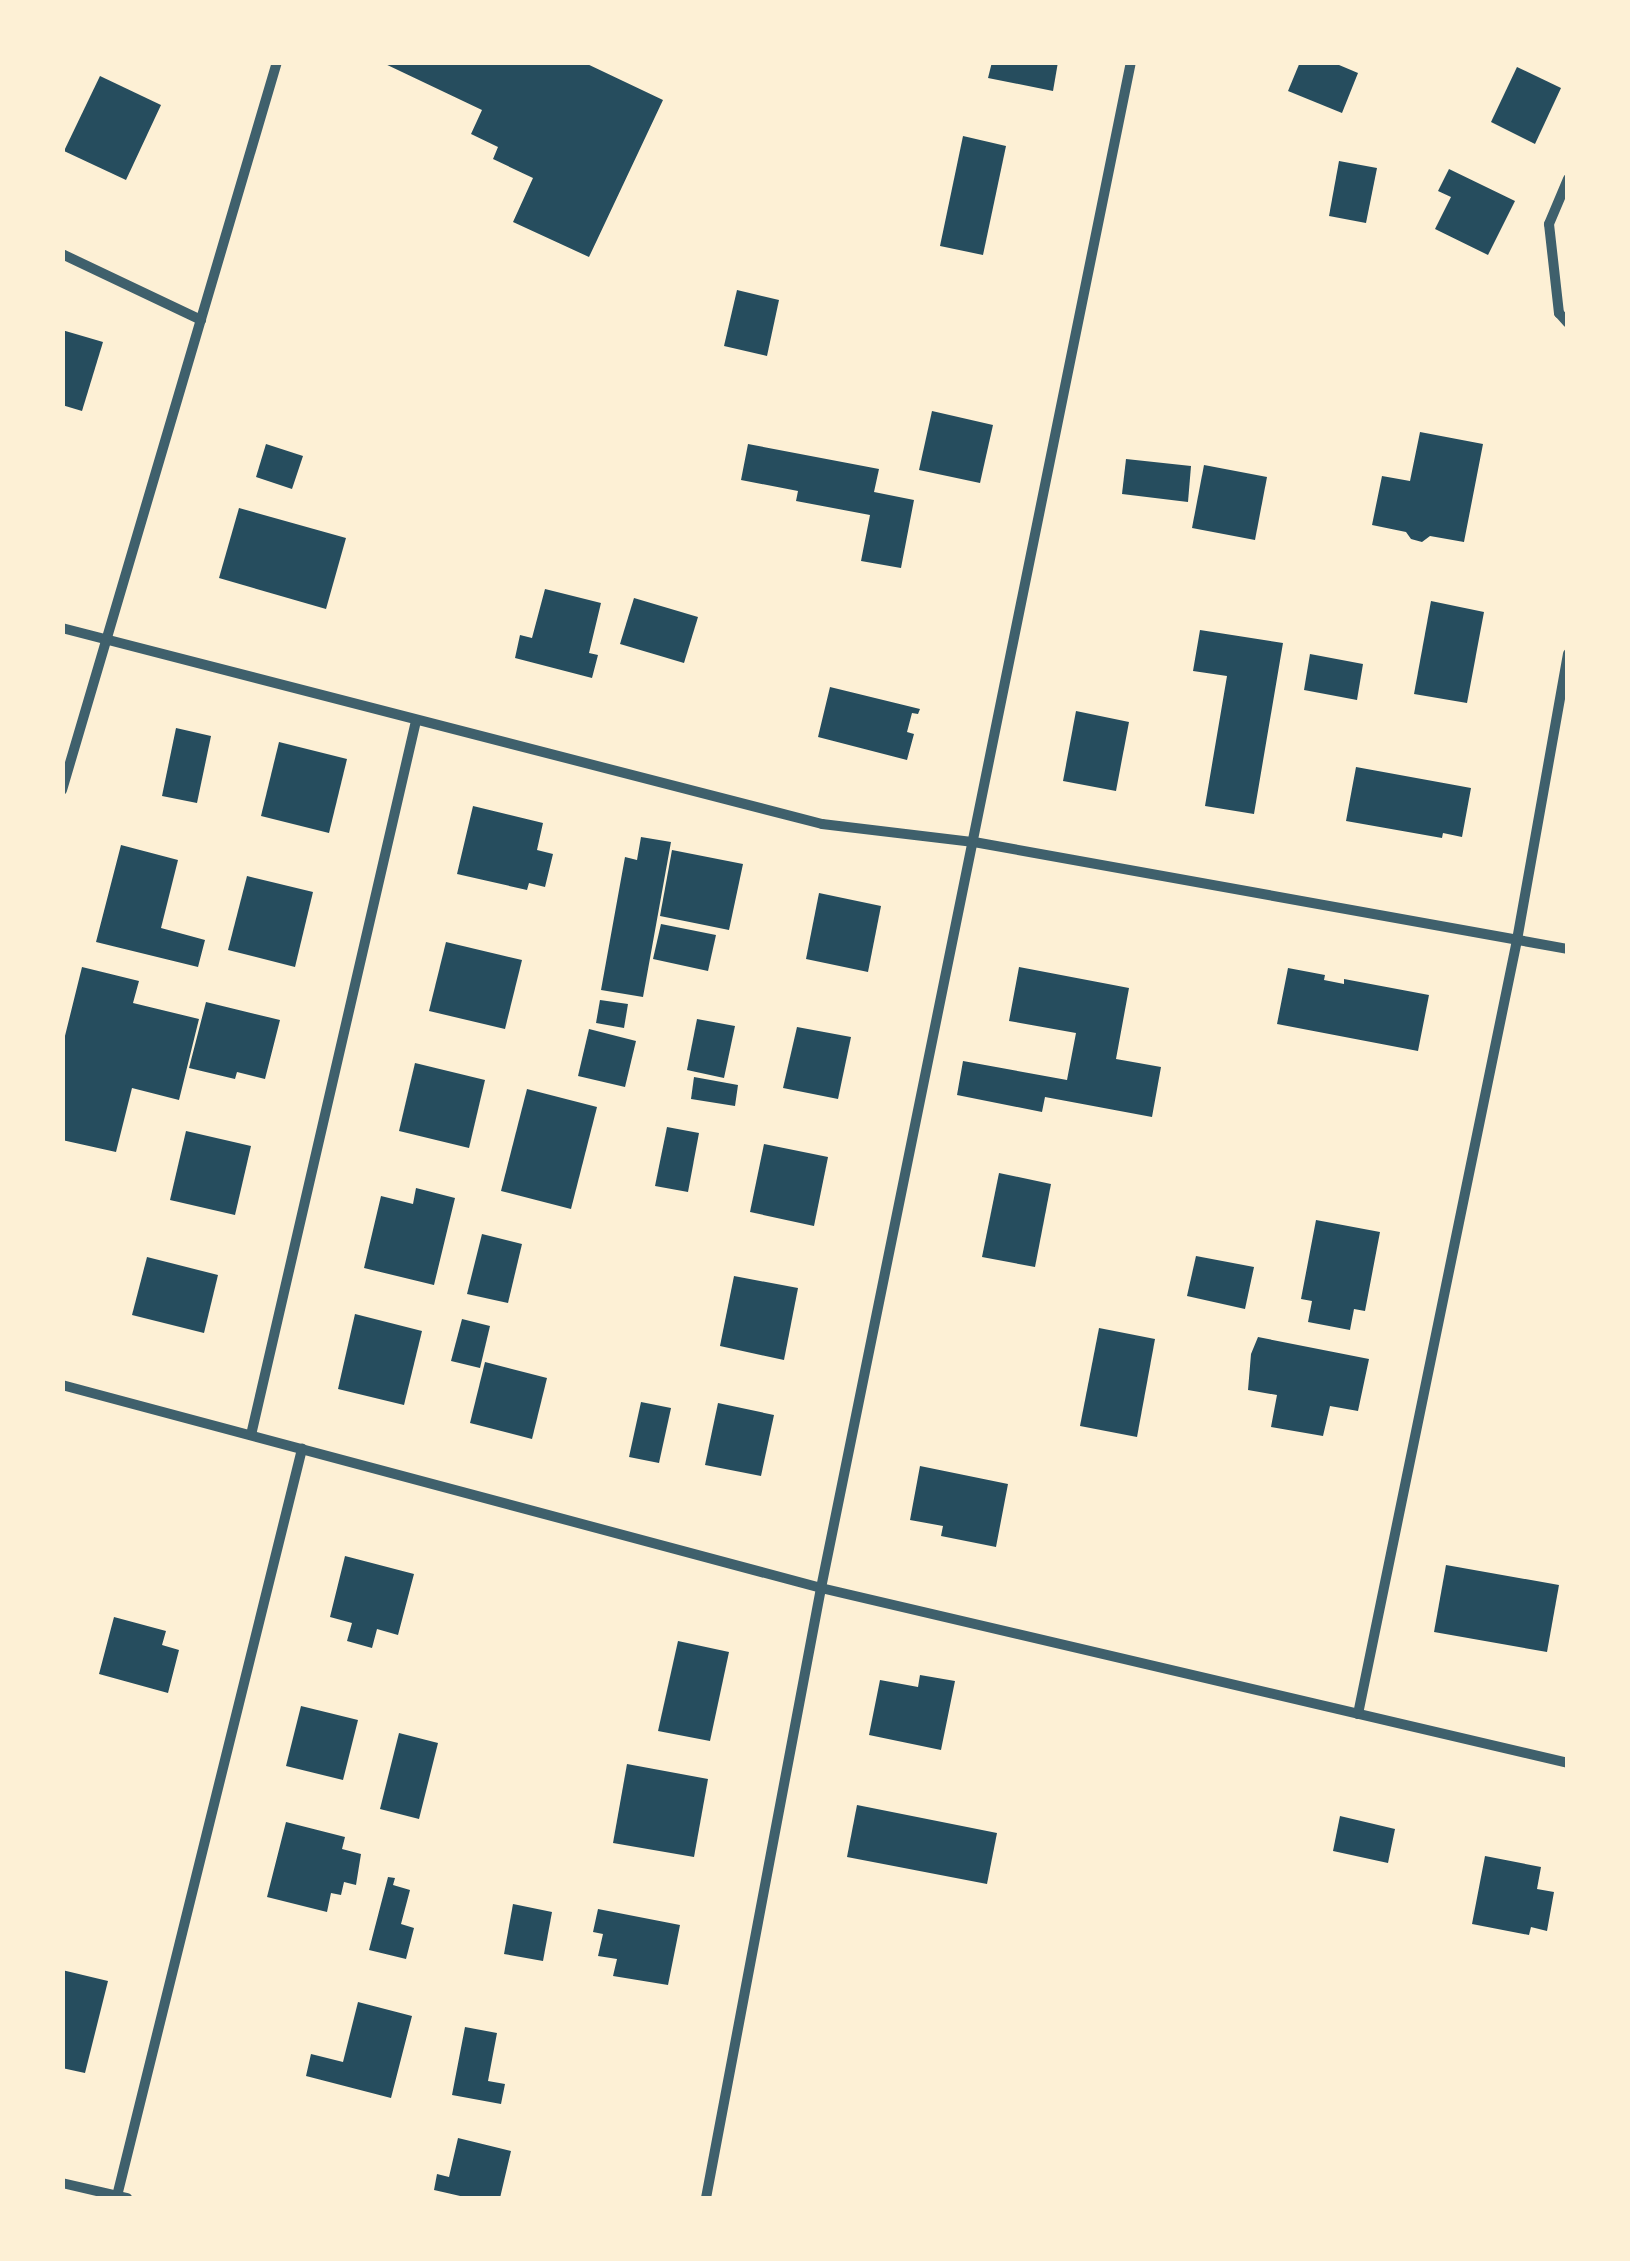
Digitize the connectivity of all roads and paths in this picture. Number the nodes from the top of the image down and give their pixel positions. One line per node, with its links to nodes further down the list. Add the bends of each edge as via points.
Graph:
1 (277, 62): 5 (street)
2 (1130, 62): 12 (street)
3 (1568, 178): 6 (street, via 1549,224 1559,313)
4 (62, 254): 5 (street)
5 (201, 320): 8 (street)
6 (1568, 323)
7 (62, 628): 8 (street)
8 (106, 640): 10 (street); 11 (street)
9 (1568, 654): 13 (street)
10 (416, 721): 12 (street, via 822,824); 16 (street)
11 (62, 790)
12 (974, 842): 13 (street); 18 (street)
13 (1517, 940): 14 (street); 19 (street)
14 (1568, 949)
15 (62, 1385): 16 (street)
16 (250, 1435): 17 (street)
17 (302, 1449): 18 (street); 22 (street)
18 (821, 1588): 19 (street); 23 (street)
19 (1358, 1714): 20 (street)
20 (1568, 1763)
21 (62, 2183): 22 (street)
22 (122, 2197)
23 (706, 2198)

